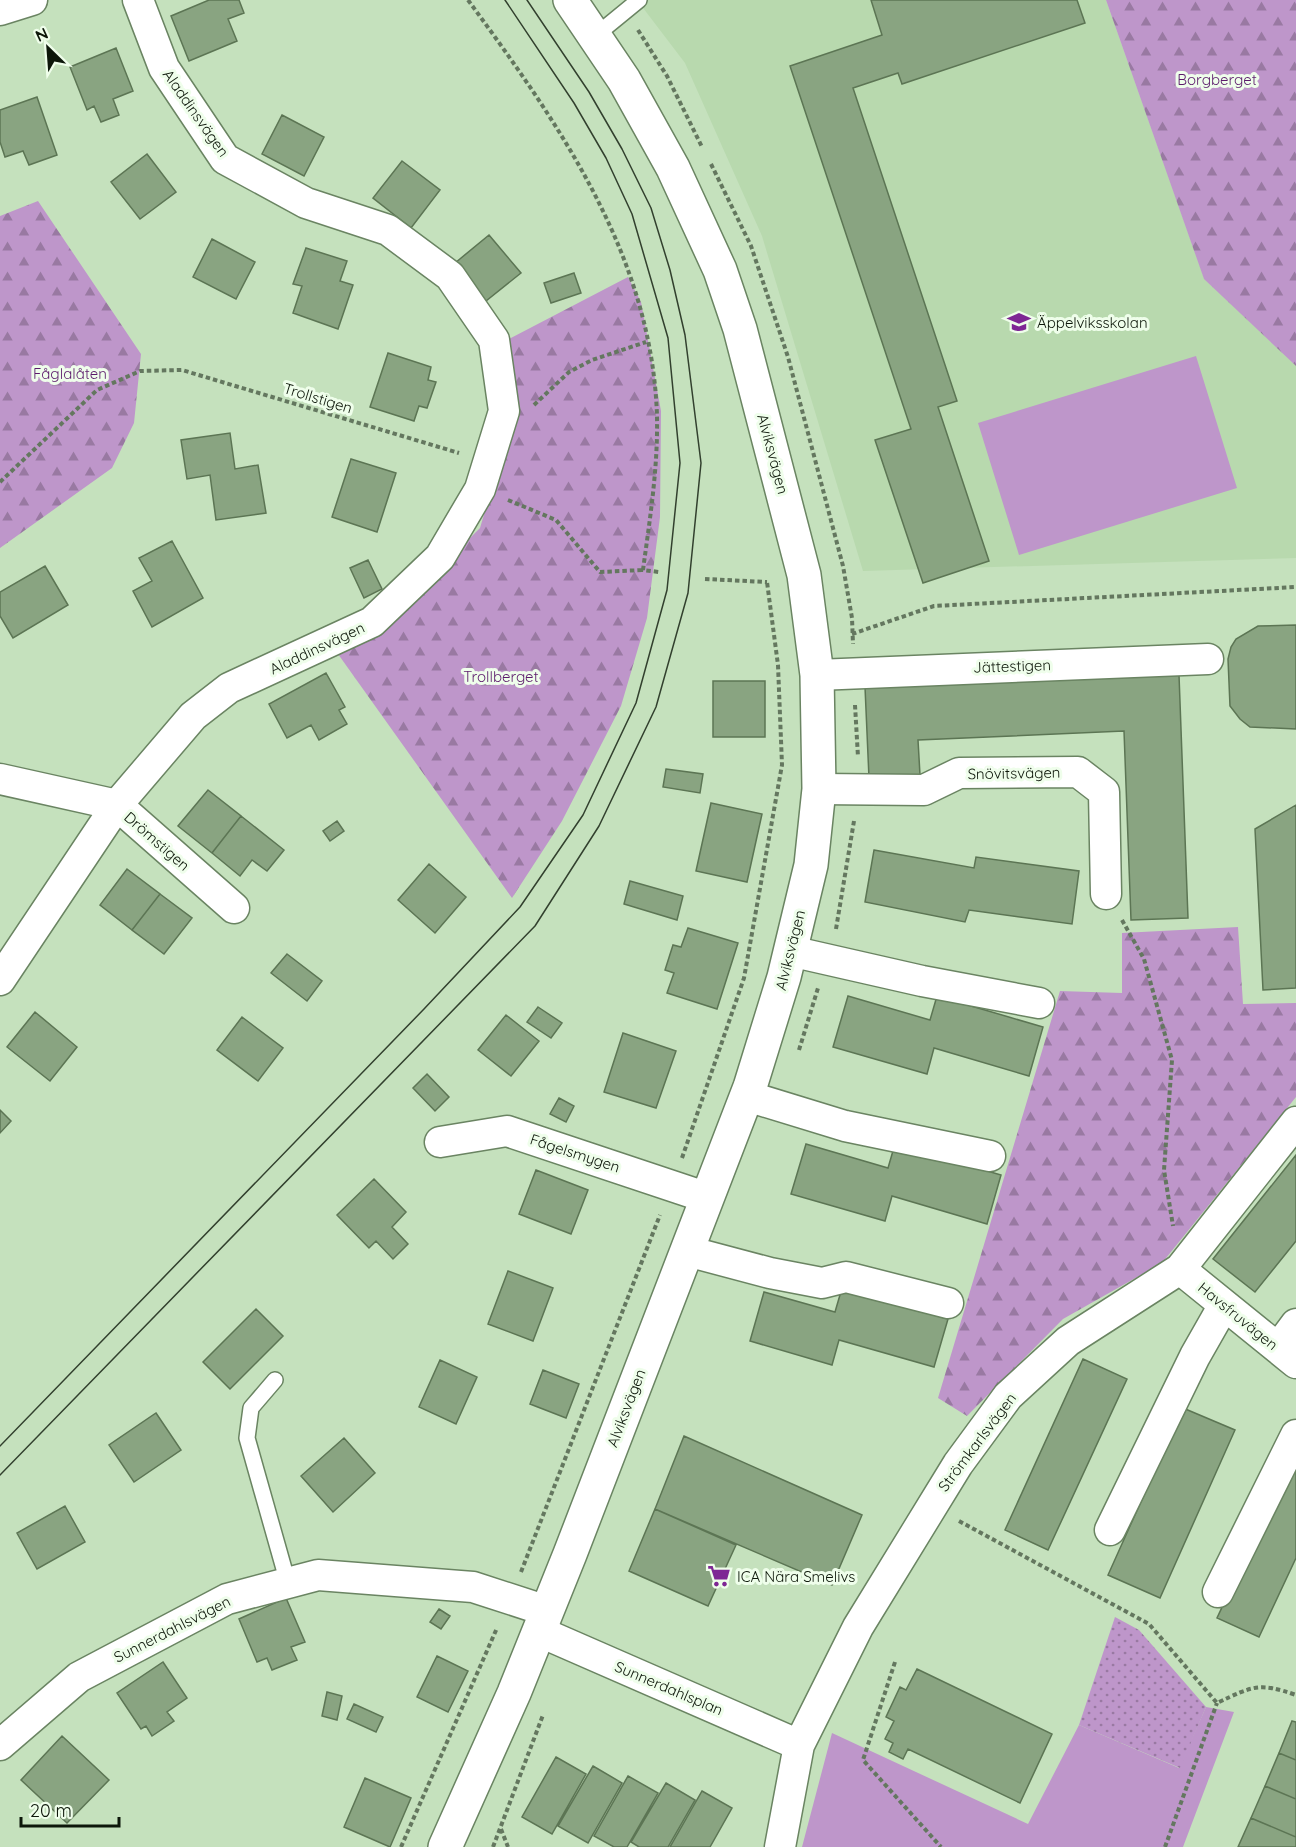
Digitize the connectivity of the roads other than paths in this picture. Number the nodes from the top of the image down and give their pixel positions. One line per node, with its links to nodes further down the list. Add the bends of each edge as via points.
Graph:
1 (32, 0): 5 (street)
2 (138, 0): 11 (street, Aladdinsvägen, via 164,68 225,159 306,202 388,230 450,276 494,340 504,411 484,475 440,557 372,622 229,688 193,716)
3 (570, 0): 6 (street, Alviksvägen)
4 (639, 0): 6 (lane)
5 (0, 10)
6 (595, 36): 8 (street, Alviksvägen, via 659,141 696,213 723,280 740,329 804,575)
7 (1208, 659): 8 (street, Jättestigen)
8 (817, 675): 10 (street, Alviksvägen)
9 (0, 778): 11 (street, Drömstigen)
10 (819, 789): 12 (street, Snövitsvägen, via 924,790 960,773 1078,772 1104,792); 14 (street, Alviksvägen, via 811,865)
11 (117, 805): 13 (street, Drömstigen); 15 (street, Aladdinsvägen)
12 (1106, 894)
13 (234, 908)
14 (790, 951): 16 (street); 17 (street, Alviksvägen)
15 (0, 980)
16 (1039, 1003)
17 (747, 1095): 20 (street, via 845,1126); 21 (street, Alviksvägen)
18 (1296, 1122): 23 (street, Strömkarlsvägen)
19 (440, 1142): 21 (street, Fågelsmygen, via 507,1131)
20 (990, 1156)
21 (708, 1198): 22 (street, Alviksvägen)
22 (687, 1251): 24 (street, via 822,1283 846,1277); 33 (street, Alviksvägen)
23 (1180, 1269): 25 (street, Havsfruvägen); 35 (street, Strömkarlsvägen, via 1068,1341 1008,1396 958,1464 858,1627)
24 (948, 1303)
25 (1224, 1305): 27 (street, Havsfruvägen); 30 (street)
26 (1296, 1324): 27 (street)
27 (1287, 1356)
28 (275, 1380): 31 (lane, via 251,1408 247,1438)
29 (1296, 1435): 32 (street)
30 (1110, 1530)
31 (288, 1583): 33 (street, Sunnerdahlsvägen, via 318,1575 473,1587 511,1597); 34 (street, Sunnerdahlsvägen, via 227,1599 79,1677)
32 (1218, 1592)
33 (543, 1621): 35 (street, Sunnerdahlsplan); 36 (street, Alviksvägen)
34 (0, 1745)
35 (800, 1745): 37 (street, Strömkarlsvägen)
36 (445, 1847)
37 (780, 1847)

